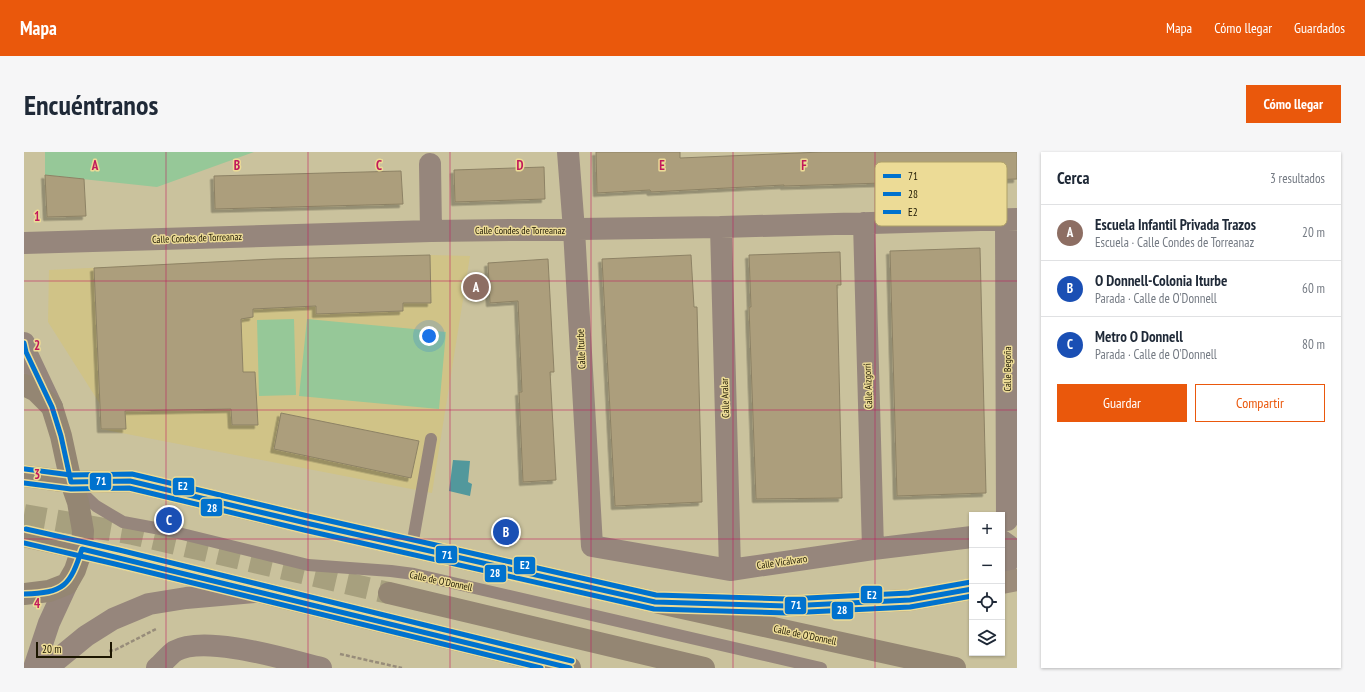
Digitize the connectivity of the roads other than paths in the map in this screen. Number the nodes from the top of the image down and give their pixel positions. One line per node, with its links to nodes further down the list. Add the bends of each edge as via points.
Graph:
1 (568, 152): 7 (street, Calle Iturbe)
2 (430, 164): 8 (street)
3 (1012, 219): 16 (street, Calle Begoña)
4 (864, 223): 5 (street, Calle Condes de Torreanaz); 6 (street, Calle Condes de Torreanaz); 20 (street, Calle Aizgorri)
5 (875, 223)
6 (721, 227): 7 (street, Calle Condes de Torreanaz); 24 (street, Calle Aralar)
7 (574, 230): 8 (street, Calle Condes de Torreanaz); 22 (street, Calle Iturbe)
8 (431, 231): 9 (street, Calle Condes de Torreanaz)
9 (24, 243)
10 (24, 343): 12 (street)
11 (24, 385): 12 (main road, via 36,391)
12 (52, 407): 15 (main road)
13 (431, 439): 21 (lane)
14 (24, 476): 15 (main road, Calle de O'Donnell)
15 (70, 482): 21 (main road, Calle de O'Donnell, via 130,481); 23 (main road, via 78,502 83,531); 40 (lane, Calle de O'Donnell, via 96,506 123,522 308,565 391,570 414,574)
16 (1008, 517)
17 (24, 536): 23 (main road)
18 (969, 537): 20 (street, Calle Vicálvaro)
19 (1009, 542): 25 (street, via 1010,553)
20 (873, 545): 24 (street, Calle Vicálvaro)
21 (412, 546): 33 (main road, Calle de O'Donnell)
22 (592, 546): 24 (street, Calle Vicálvaro)
23 (82, 549): 28 (main road); 30 (main road)
24 (730, 564)
25 (1005, 566)
26 (1017, 580): 27 (street)
27 (1005, 583)
28 (67, 584): 32 (main road, via 49,591); 34 (street, via 49,623)
29 (969, 590): 33 (street, Calle de O'Donnell, via 910,600 787,606)
30 (259, 591): 35 (street, via 149,604 113,619 86,636); 38 (main road)
31 (389, 593): 39 (main road)
32 (24, 594)
33 (655, 602): 41 (main road, Calle de O'Donnell)
34 (34, 668)
35 (47, 668)
36 (157, 668): 37 (street, via 175,651 200,644 253,651)
37 (321, 668)
38 (570, 668)
39 (704, 668)
40 (821, 668)
41 (955, 668)

